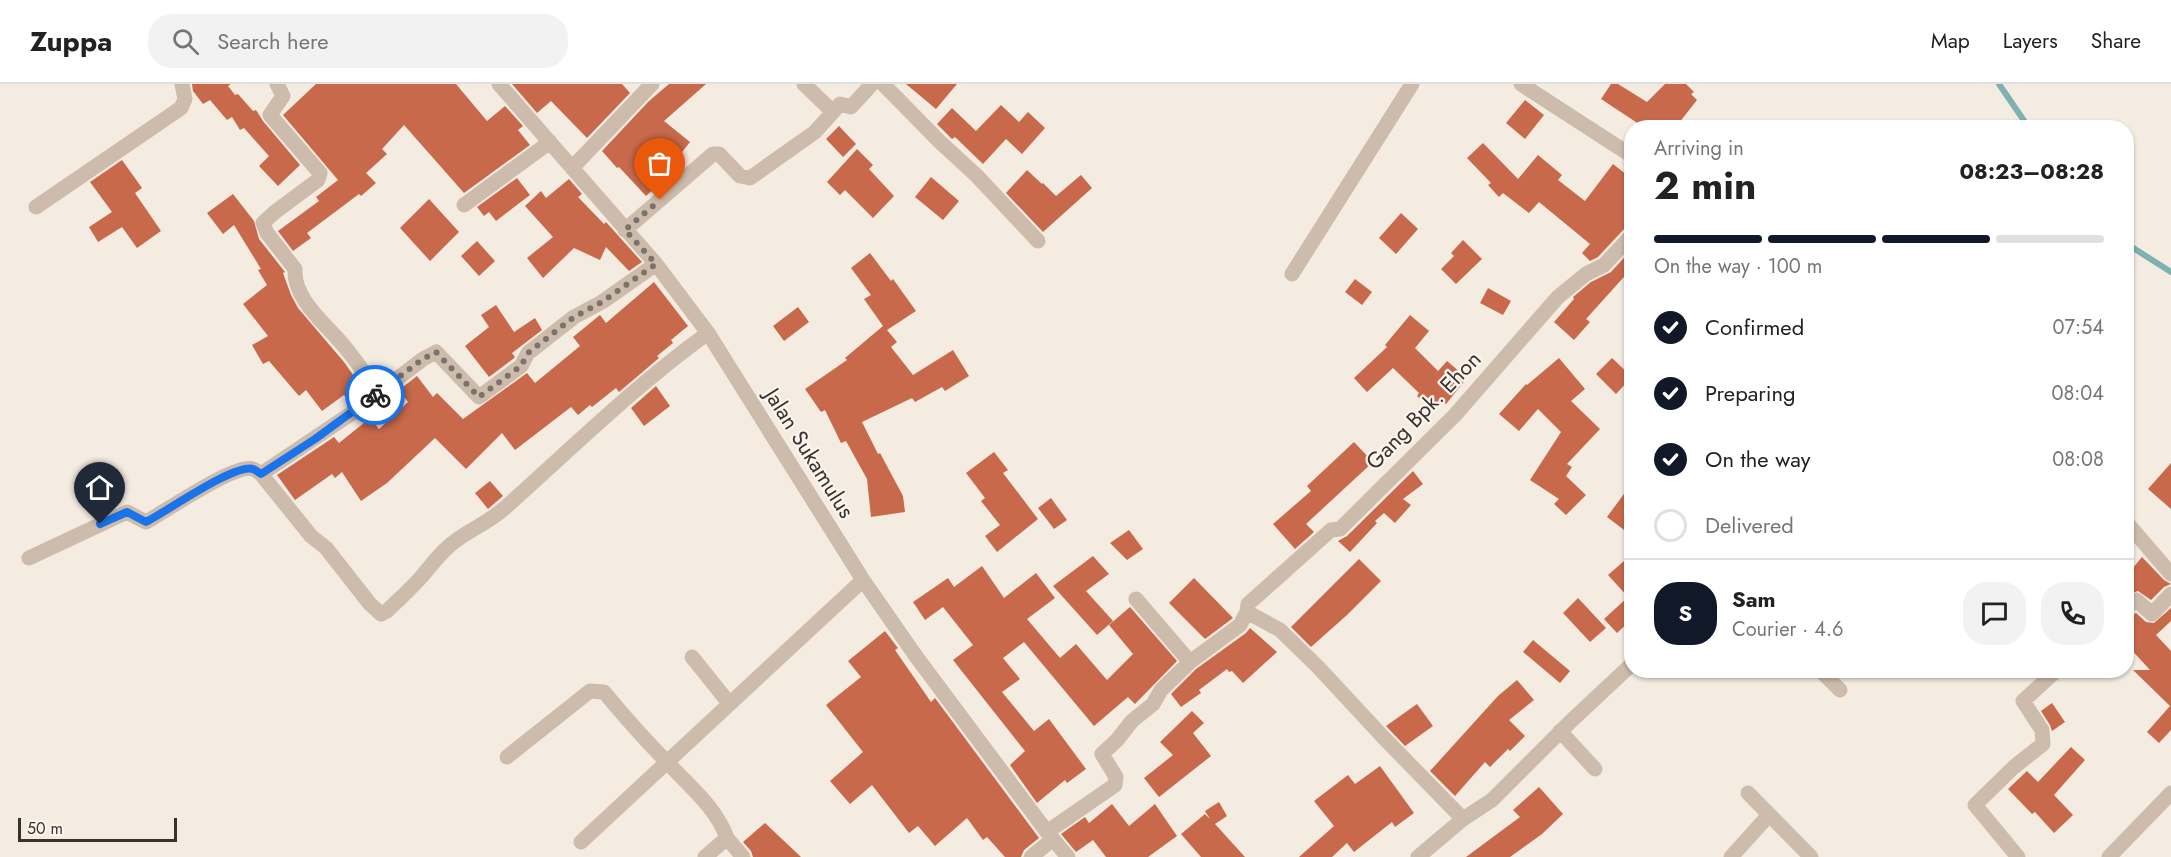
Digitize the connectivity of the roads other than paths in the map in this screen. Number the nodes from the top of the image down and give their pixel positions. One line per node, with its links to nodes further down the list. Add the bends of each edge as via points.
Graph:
1 (182, 84): 15 (street, via 185,99 181,108)
2 (277, 84): 22 (street, via 283,96 270,115 320,173 318,180 263,224 296,269 295,281 309,306)
3 (499, 84): 11 (street, Jalan Sukamulus)
4 (652, 84): 13 (street)
5 (804, 84): 10 (street)
6 (872, 84): 10 (street, via 851,107 840,104)
7 (883, 84): 17 (street)
8 (1412, 84): 20 (street)
9 (1521, 84): 12 (street)
10 (833, 112): 16 (street, via 815,132 750,178 740,176 719,154 713,154)
11 (550, 142): 13 (street, Jalan Sukamulus); 14 (street)
12 (1624, 151)
13 (572, 168): 16 (street, Jalan Sukamulus)
14 (464, 205)
15 (36, 207)
16 (625, 230): 19 (street, Jalan Sukamulus)
17 (1038, 241)
18 (1624, 244): 31 (street, Gang Bpk. Ehon, via 1604,266 1558,297 1455,415 1340,529 1331,530 1261,590 1248,604)
19 (656, 264): 21 (street, Jalan Sukamulus); 22 (street, via 574,317 528,353 521,366 479,397 436,352)
20 (1292, 274)
21 (708, 333): 23 (street, via 586,433 505,508 437,556 424,574 381,614); 27 (street, Jalan Sukamulus)
22 (378, 393): 23 (street)
23 (261, 474): 25 (street, via 252,468 239,470 146,522 127,512)
24 (2134, 531): 26 (street)
25 (30, 558)
26 (2171, 574)
27 (863, 580): 38 (street); 47 (street, Jalan Sukamulus)
28 (2171, 594): 30 (street, via 2152,614)
29 (1136, 599): 33 (street)
30 (2134, 602)
31 (1247, 612): 33 (street, Gang Bpk. Ehon, via 1239,625); 46 (street, via 1280,630)
32 (692, 657): 38 (street)
33 (1190, 662): 47 (street, Gang Bpk. Ehon, via 1101,754 1116,777 1115,785)
34 (1624, 671): 39 (street)
35 (1828, 678): 37 (street)
36 (2048, 678): 57 (street, via 2023,701 2042,730 2043,744 1975,806)
37 (1840, 690)
38 (729, 703): 41 (street)
39 (1560, 731): 42 (street); 46 (street, via 1491,800)
40 (507, 757): 41 (street, via 590,691 604,692)
41 (667, 763): 48 (street, via 707,804); 49 (street)
42 (1595, 769)
43 (1748, 793): 45 (street)
44 (2171, 793): 58 (street)
45 (1769, 815): 55 (street); 56 (street)
46 (1463, 819): 54 (street)
47 (1050, 835): 52 (street); 53 (street, Jalan Sukamulus)
48 (728, 838): 50 (street); 51 (street)
49 (581, 842)
50 (705, 857)
51 (743, 857)
52 (1032, 857)
53 (1068, 857)
54 (1418, 857)
55 (1731, 857)
56 (1811, 857)
57 (2018, 857)
58 (2109, 857)

